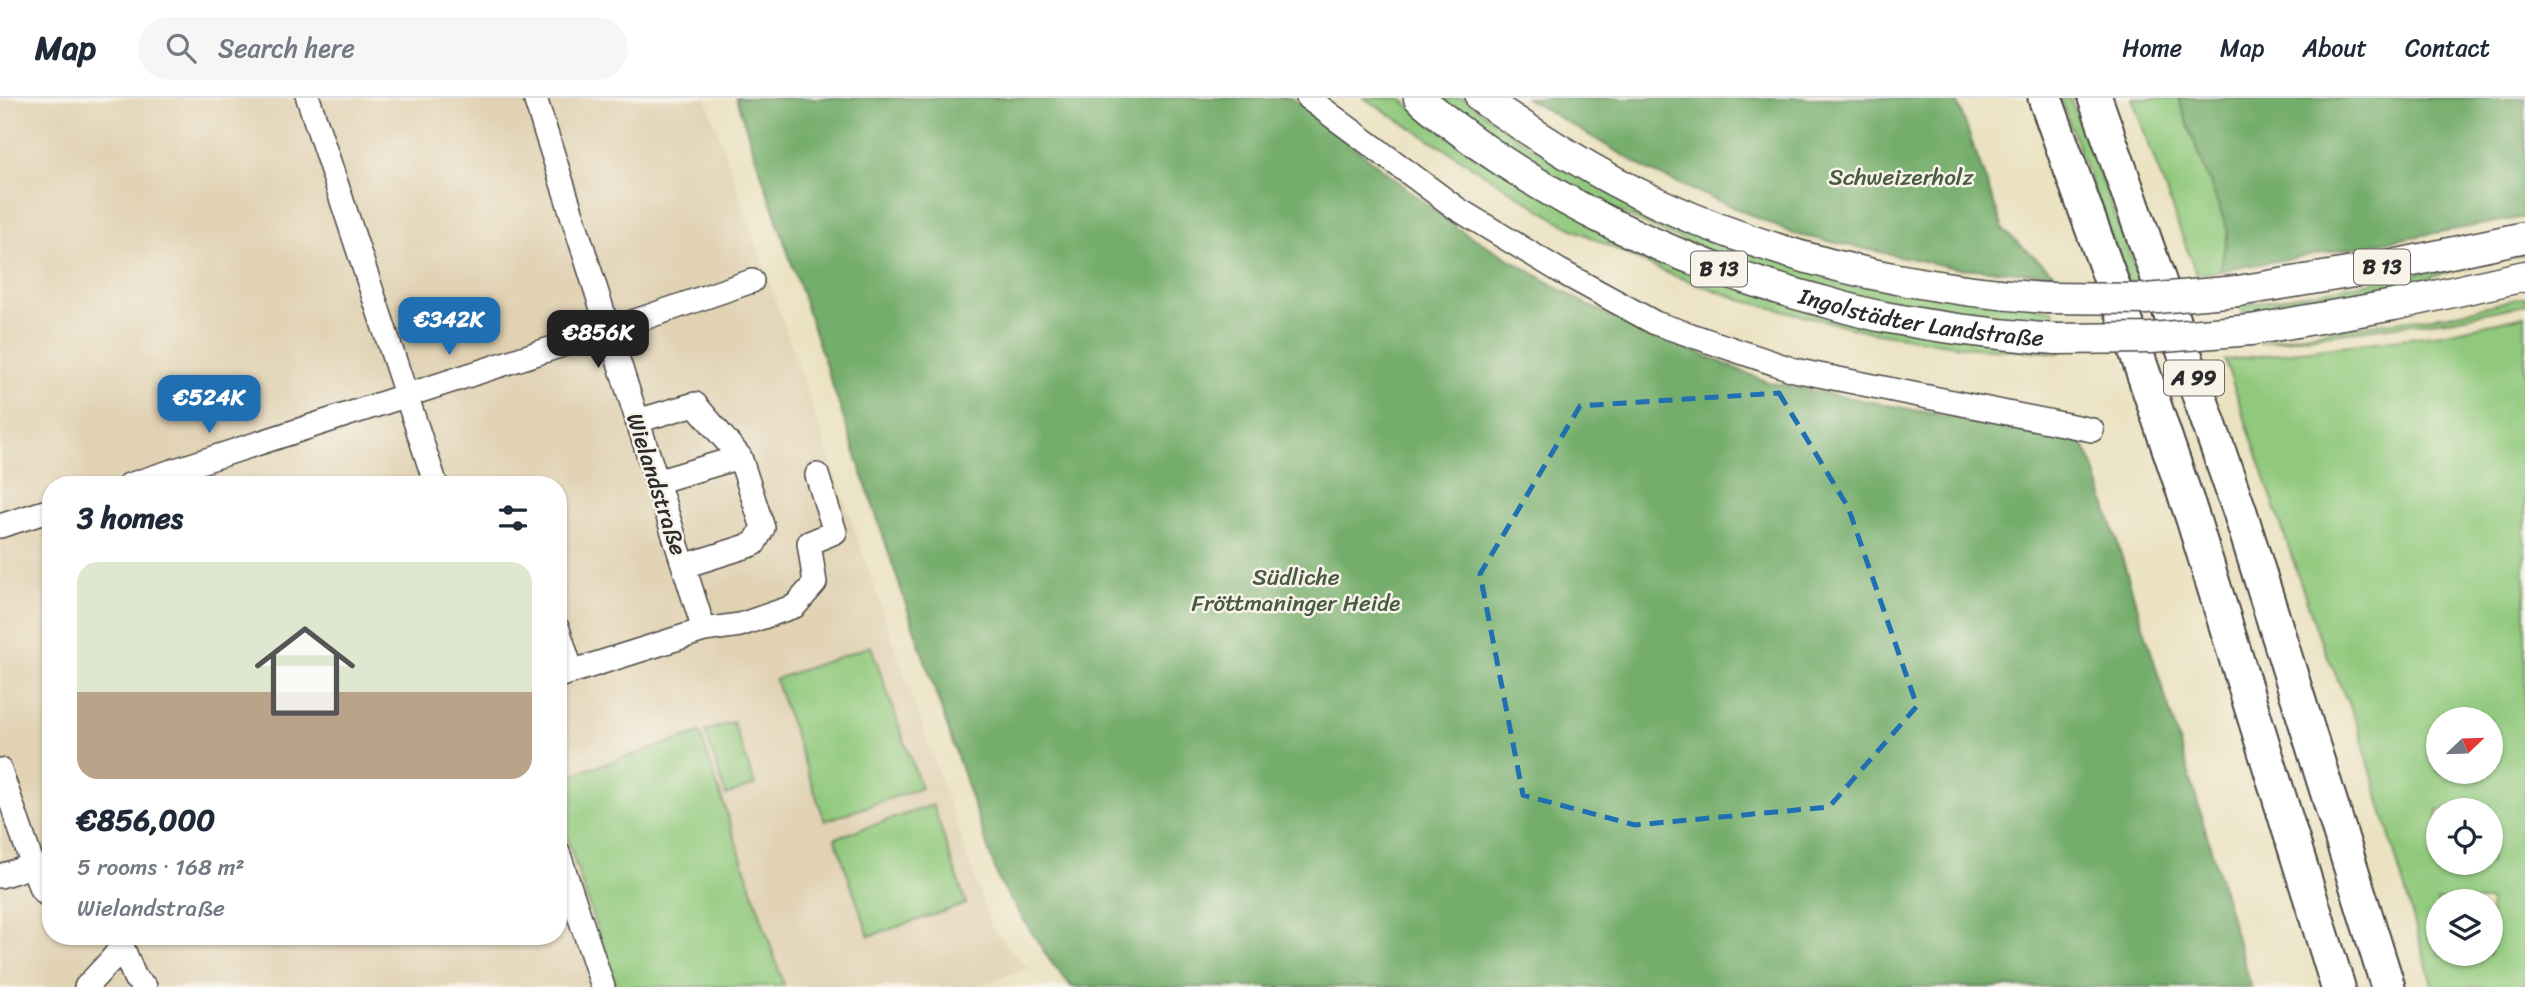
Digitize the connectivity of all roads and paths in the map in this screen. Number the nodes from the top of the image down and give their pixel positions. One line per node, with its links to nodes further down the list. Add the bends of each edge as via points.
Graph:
1 (308, 98): 12 (street)
2 (535, 98): 11 (street, Wielandstraße)
3 (1308, 98): 14 (street, via 1456,208 1656,323 1794,370)
4 (1419, 98): 9 (main road, Ingolstädter Landstraße / B 13, bridge, via 1528,176 1613,224 1682,256 1783,291 1882,317 2057,339 2151,338 2251,330)
5 (1482, 98): 8 (main road, Ingolstädter Landstraße / B 13, bridge, via 1578,161 1659,204 1744,239 1882,278 1983,294 2146,299 2238,290 2384,267)
6 (2045, 98): 35 (highway, A 99, via 2193,519)
7 (2095, 98): 36 (highway, A 99, via 2240,512)
8 (2525, 237)
9 (2521, 278)
10 (752, 281): 11 (street)
11 (609, 330): 12 (street); 13 (street, Wielandstraße)
12 (406, 394): 17 (street); 18 (street)
13 (637, 421): 15 (street, via 695,404); 19 (street, Wielandstraße)
14 (2092, 430)
15 (740, 457): 19 (street); 22 (street, via 763,528 754,544)
16 (817, 475): 23 (street, via 835,532 809,543 815,583 794,606 740,625)
17 (156, 476)
18 (433, 476)
19 (656, 482): 22 (street, Wielandstraße)
20 (42, 513): 21 (street)
21 (0, 526)
22 (684, 566): 23 (street, Wielandstraße)
23 (704, 630): 24 (street)
24 (567, 673)
25 (0, 770): 26 (street)
26 (32, 866): 27 (street); 29 (street)
27 (0, 876)
28 (567, 879): 34 (street)
29 (42, 890)
30 (118, 945): 32 (street, via 112,959)
31 (122, 945): 33 (street, via 135,978)
32 (86, 987)
33 (145, 987)
34 (603, 987)
35 (2338, 987)
36 (2388, 987)

